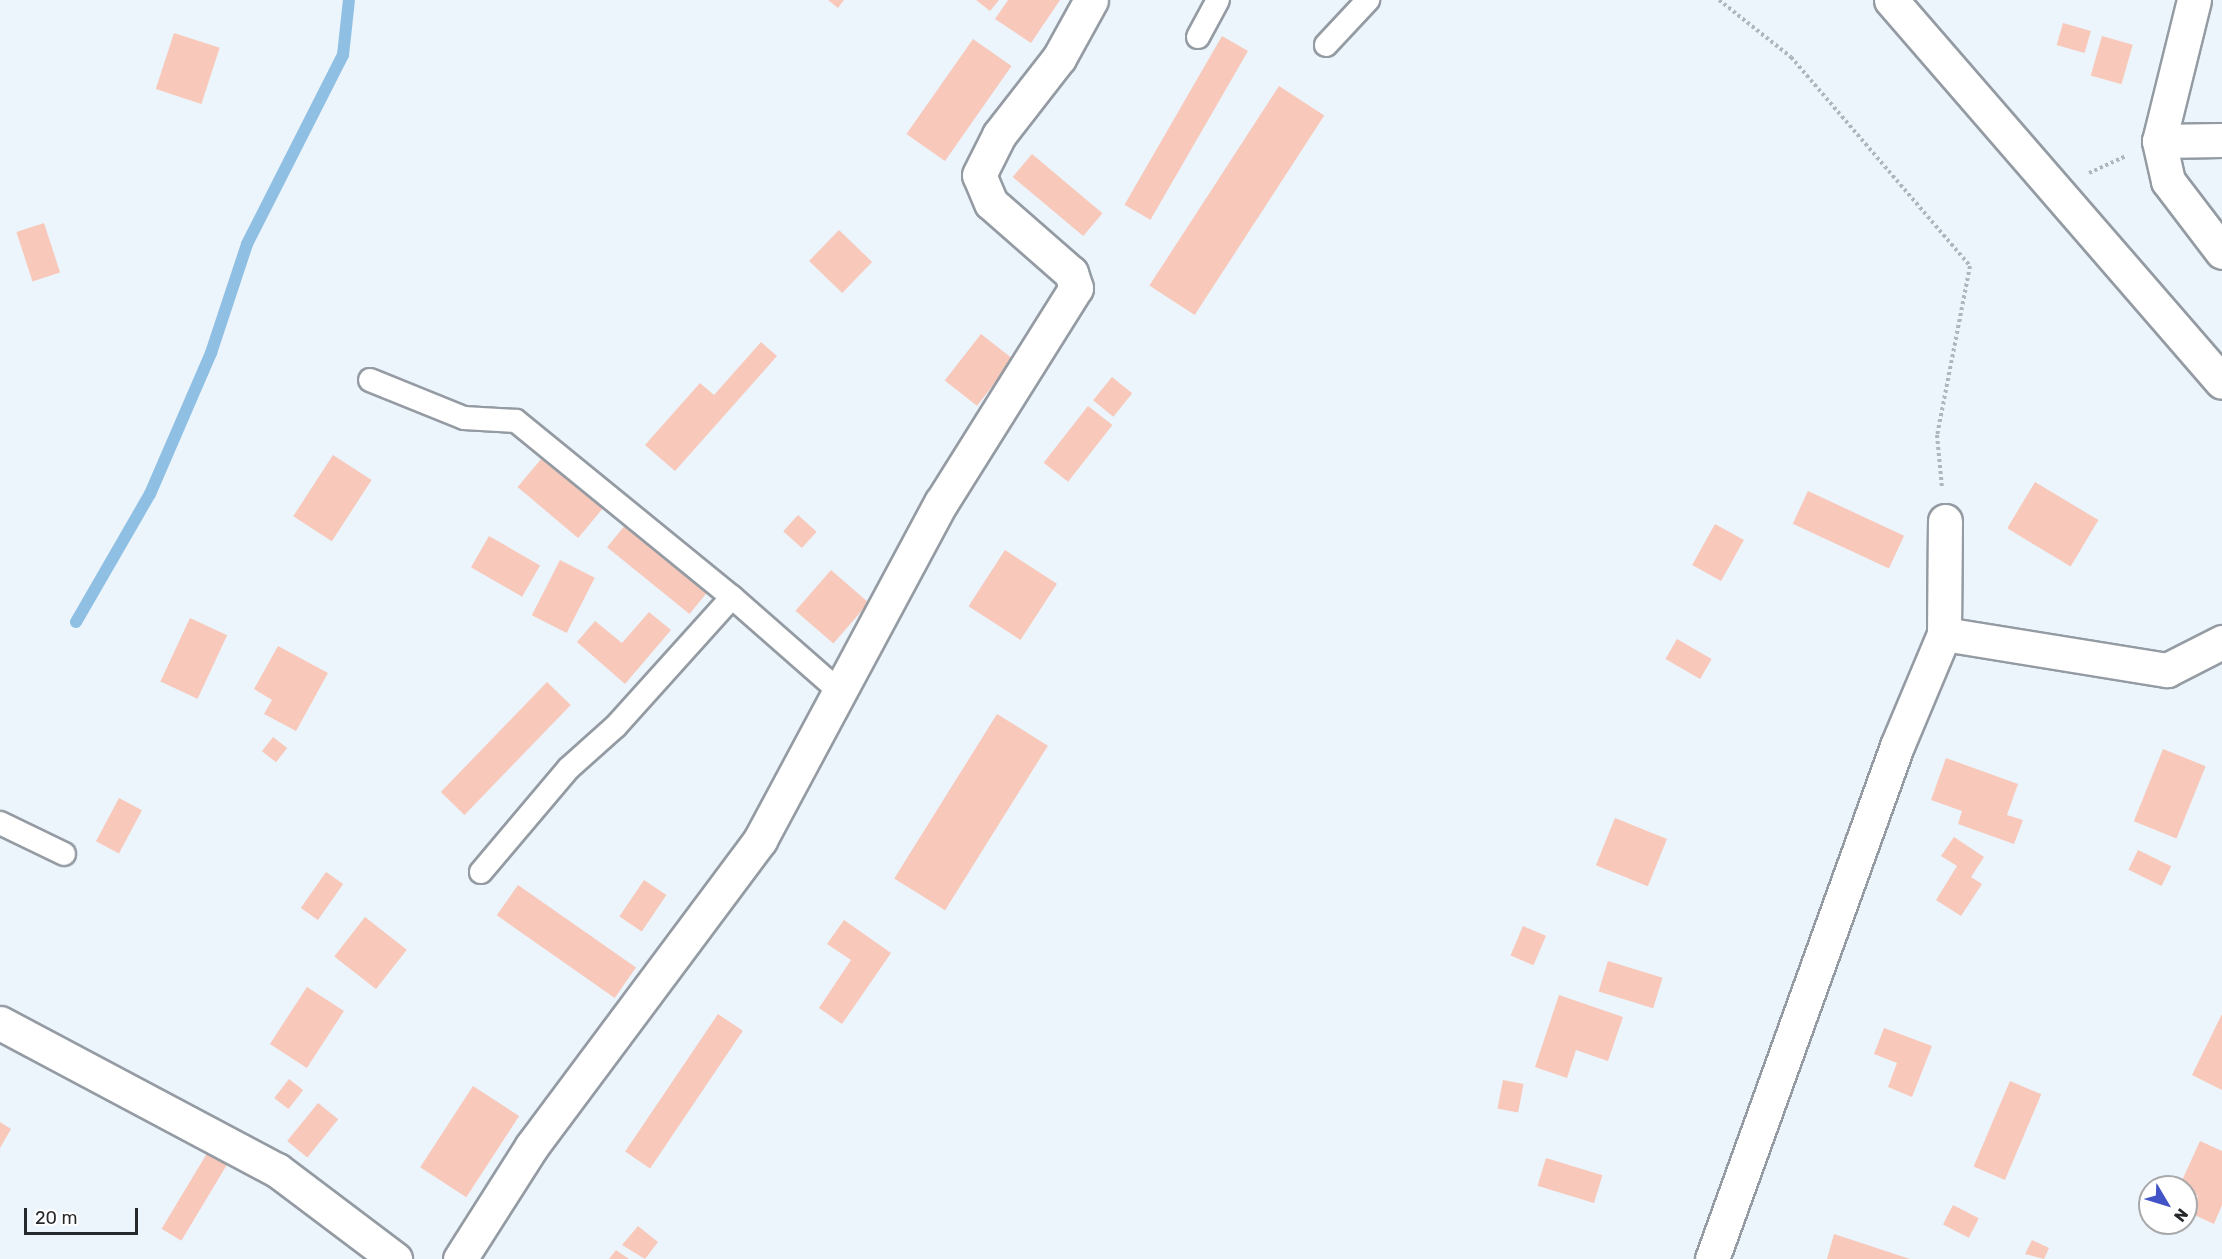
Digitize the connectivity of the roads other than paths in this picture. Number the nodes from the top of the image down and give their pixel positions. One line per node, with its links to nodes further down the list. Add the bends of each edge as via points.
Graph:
1 (1091, 0): 17 (street, via 1059,58 999,135 979,175 991,203 1071,273 1076,288 941,503)
2 (1218, 0): 6 (lane)
3 (1368, 0): 7 (lane)
4 (1891, 0): 12 (street)
5 (2193, 0): 9 (street)
6 (1198, 37)
7 (1326, 45)
8 (2222, 140): 9 (street)
9 (2159, 141): 10 (street, via 2168,181)
10 (2222, 252)
11 (370, 380): 14 (lane, via 464,418 516,421)
12 (2222, 382)
13 (1945, 521): 15 (street)
14 (732, 597): 17 (lane); 20 (lane, via 616,726 569,768)
15 (1944, 634): 16 (street, via 2167,670); 24 (street, via 1897,746)
16 (2222, 642)
17 (837, 690): 23 (street, via 760,840 532,1146)
18 (0, 823): 19 (lane)
19 (64, 854)
20 (481, 872)
21 (0, 1023): 22 (street, via 277,1170)
22 (395, 1259)
23 (460, 1259)
24 (1712, 1259)

